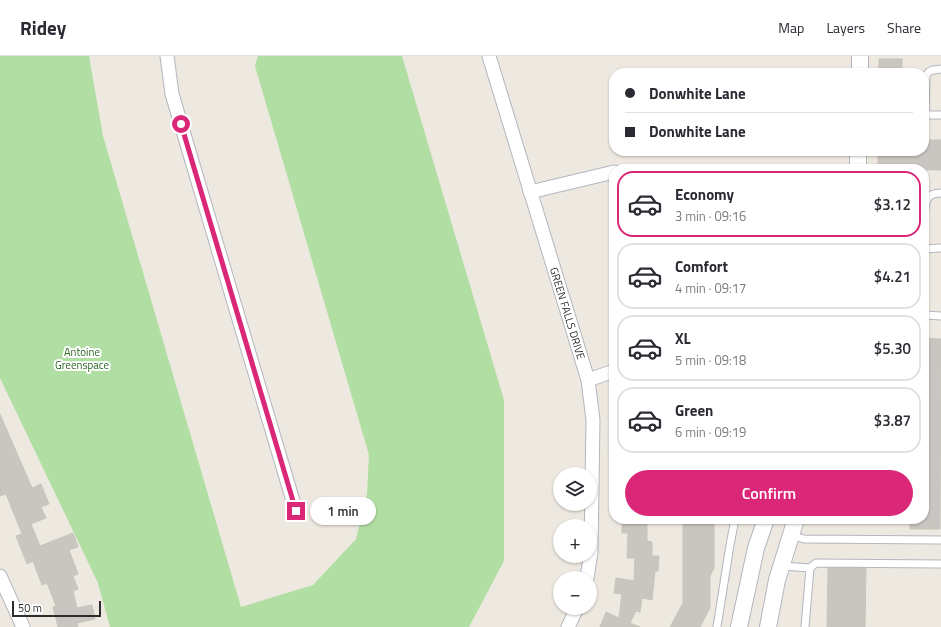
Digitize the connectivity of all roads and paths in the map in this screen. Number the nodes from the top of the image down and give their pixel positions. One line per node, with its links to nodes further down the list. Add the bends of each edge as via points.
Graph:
1 (166, 56): 19 (street, via 172,94)
2 (489, 56): 10 (street, GREEN FALLS DRIVE)
3 (860, 56): 4 (street)
4 (860, 68)
5 (941, 69): 6 (lane)
6 (929, 72)
7 (929, 115): 8 (lane)
8 (941, 115)
9 (609, 173): 10 (street)
10 (530, 192): 18 (street, GREEN FALLS DRIVE)
11 (941, 193): 12 (lane)
12 (929, 196)
13 (929, 248): 14 (lane)
14 (941, 248)
15 (929, 315): 16 (lane)
16 (941, 316)
17 (609, 372): 18 (street)
18 (588, 380): 28 (street, GREEN FALLS DRIVE, via 593,420 591,552)
19 (296, 511)
20 (734, 524): 33 (lane)
21 (764, 524): 34 (street, via 756,548)
22 (794, 524): 23 (street)
23 (791, 535): 24 (lane, via 804,539); 26 (street)
24 (941, 540)
25 (941, 564): 27 (lane, via 816,564)
26 (782, 566): 27 (lane); 35 (street)
27 (810, 568): 36 (lane)
28 (588, 571)
29 (0, 576): 31 (street)
30 (574, 615): 32 (street)
31 (23, 627)
32 (568, 627)
33 (717, 627)
34 (739, 627)
35 (768, 627)
36 (805, 627)

